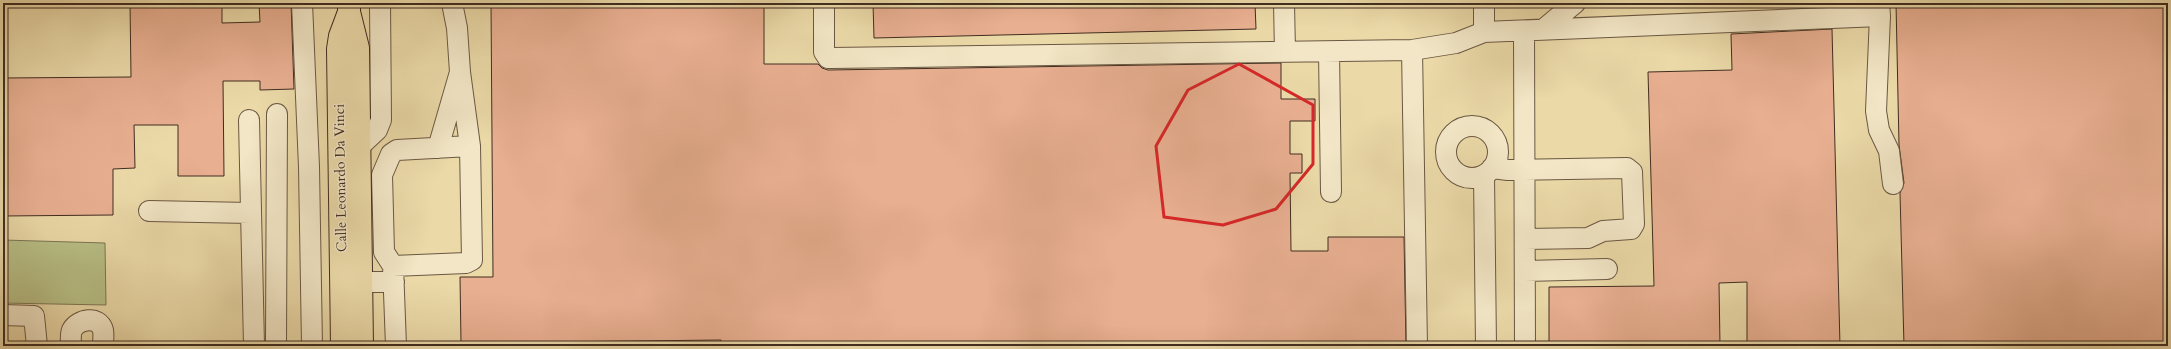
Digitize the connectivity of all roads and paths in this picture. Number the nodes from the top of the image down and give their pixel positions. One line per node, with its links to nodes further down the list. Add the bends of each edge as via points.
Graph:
1 (302, 3): 40 (lane, via 309,167)
2 (380, 3): 12 (lane)
3 (452, 3): 18 (lane, via 457,28)
4 (824, 3): 16 (lane, via 824,52 828,58)
5 (1284, 3): 16 (lane)
6 (1484, 3): 13 (lane)
7 (1574, 4): 10 (lane)
8 (349, 8): 14 (main road, Calle Leonardo Da Vinci); 23 (main road, Calle Leonardo Da Vinci, via 338,49)
9 (1880, 10): 10 (lane); 25 (lane, via 1876,111 1879,130 1888,150)
10 (1544, 29): 11 (lane)
11 (1524, 31): 13 (lane); 24 (lane)
12 (380, 32): 14 (lane); 23 (lane, via 381,120 377,130)
13 (1484, 32): 15 (lane, via 1456,43)
14 (358, 48): 23 (main road, Calle Leonardo Da Vinci)
15 (1412, 50): 17 (lane); 44 (lane)
16 (1285, 52): 17 (lane)
17 (1329, 52): 26 (lane)
18 (460, 72): 21 (lane); 22 (lane)
19 (276, 114): 39 (lane)
20 (249, 120): 28 (lane)
21 (470, 146): 22 (lane); 32 (lane, via 472,260)
22 (438, 148): 32 (lane, via 393,151 383,172 384,252)
23 (354, 158): 33 (main road, Calle Leonardo Da Vinci); 41 (main road, Calle Leonardo Da Vinci)
24 (1524, 170): 29 (lane); 29 (lane, via 1630,169 1633,175 1634,206 1634,224 1631,229 1603,231 1588,238); 45 (lane, via 1488,172)
25 (1894, 184)
26 (1331, 192)
27 (149, 211): 28 (lane)
28 (250, 214): 38 (lane)
29 (1525, 239): 31 (lane)
30 (1607, 269): 31 (lane)
31 (1525, 271): 46 (lane)
32 (393, 274): 33 (lane); 43 (lane)
33 (362, 282): 42 (main road, Calle Leonardo Da Vinci)
34 (3, 315): 35 (lane, via 34,316)
35 (37, 346)
36 (71, 346): 37 (lane, via 73,329 76,324 86,320 94,321 101,326)
37 (103, 346)
38 (254, 346)
39 (276, 346)
40 (312, 346)
41 (342, 346)
42 (362, 346)
43 (396, 346)
44 (1417, 346)
45 (1486, 346)
46 (1525, 346)

